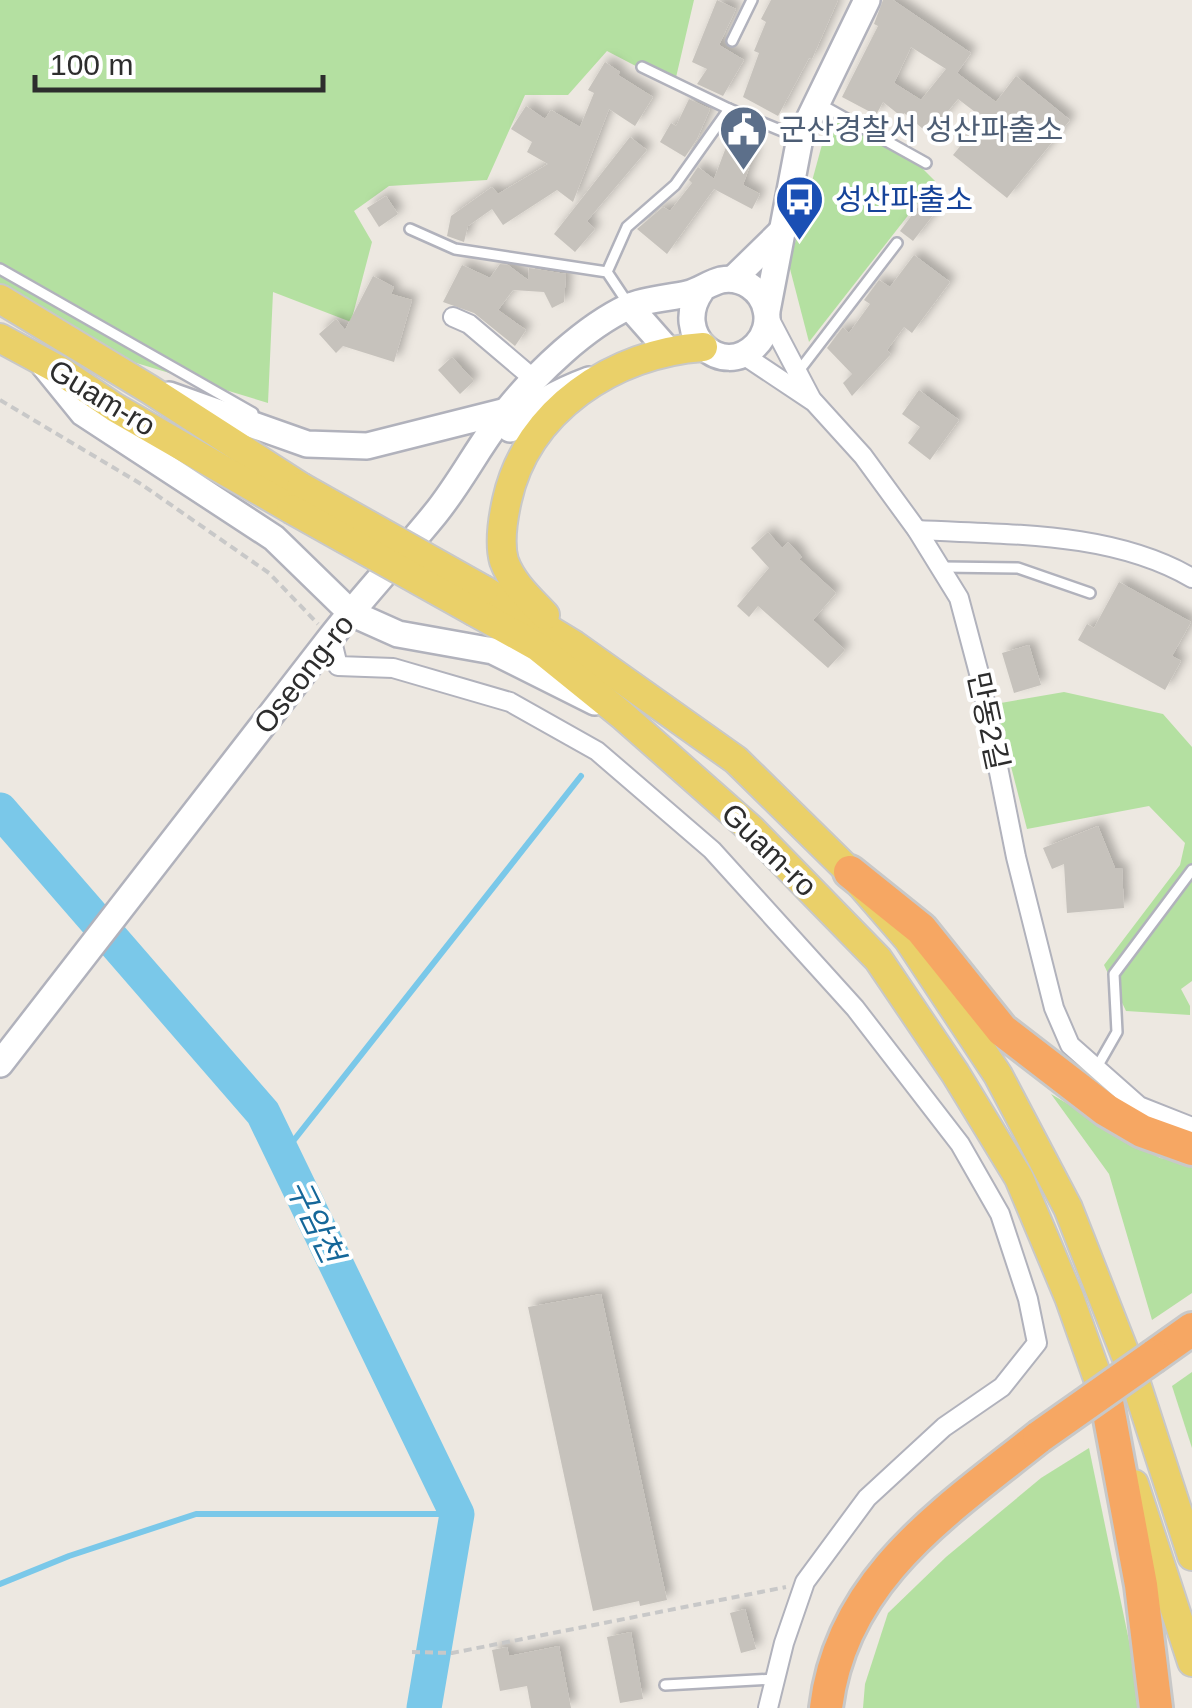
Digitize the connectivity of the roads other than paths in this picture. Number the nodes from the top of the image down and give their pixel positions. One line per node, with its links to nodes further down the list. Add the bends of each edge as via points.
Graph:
1 (752, 0): 3 (lane)
2 (860, 2): 5 (main road)
3 (732, 41)
4 (642, 67): 6 (lane)
5 (818, 102): 7 (main road); 8 (lane)
6 (729, 109): 7 (lane); 13 (lane, via 675,185 627,227)
7 (800, 138): 10 (main road)
8 (926, 163)
9 (410, 229): 13 (lane, via 454,249)
10 (782, 231): 14 (main road); 18 (main road)
11 (897, 243): 26 (lane)
12 (0, 270): 31 (lane)
13 (607, 272): 17 (lane)
14 (733, 279): 15 (main road); 18 (main road, via 755,289)
15 (701, 291): 17 (main road); 21 (main road, via 690,313)
16 (0, 299): 28 (main road, Guam-ro)
17 (629, 306): 22 (main road); 27 (main road, Oseong-ro)
18 (767, 314): 23 (main road, via 765,332); 26 (street)
19 (453, 317): 27 (street)
20 (0, 338): 24 (main road, Guam-ro)
21 (703, 346): 22 (main road); 23 (main road, via 728,357)
22 (667, 349): 25 (main road)
23 (742, 354): 29 (street)
24 (40, 359): 33 (main road, Guam-ro); 39 (main road, via 82,413 274,538)
25 (622, 367): 32 (main road, via 528,410); 41 (main road, via 573,396 539,428 514,470 506,503 503,558 515,583)
26 (798, 372): 29 (street)
27 (535, 380): 30 (main road, Oseong-ro)
28 (149, 388): 31 (main road); 33 (main road, Guam-ro)
29 (814, 402): 34 (street, 만동2길, via 864,456)
30 (506, 410): 31 (main road, via 367,446); 32 (main road, Oseong-ro)
31 (307, 444)
32 (462, 480): 39 (main road, Oseong-ro)
33 (296, 498): 38 (main road, Guam-ro, bridge)
34 (917, 530): 35 (street, 만동2길); 36 (street, via 1062,538 1165,562)
35 (940, 567): 37 (lane, via 1018,568); 46 (street, 만동2길, via 959,598 980,677 1054,1008 1070,1045)
36 (1192, 578)
37 (1090, 593)
38 (479, 601): 41 (main road, Guam-ro); 42 (main road, Guam-ro)
39 (351, 614): 40 (main road, Oseong-ro); 42 (main road, via 398,634 493,651)
40 (331, 637): 45 (main road, Oseong-ro); 56 (street, via 338,666 394,668 510,702 597,751 712,850 855,1008 960,1144 1000,1214 1037,1344 1002,1387 944,1428 867,1498 805,1582)
41 (574, 645): 44 (main road, Guam-ro, via 736,760)
42 (622, 716): 52 (main road, Guam-ro, via 751,829 878,959 1018,1178)
43 (1192, 870): 46 (lane, via 1114,974 1116,1032)
44 (850, 872): 48 (highway, via 921,928 1002,1030 1106,1110); 54 (main road, Guam-ro, via 908,939 998,1075 1068,1208 1134,1374)
45 (0, 1064)
46 (1096, 1069): 47 (street, 만동2길, via 1139,1106)
47 (1192, 1126)
48 (1192, 1148)
49 (1192, 1329): 51 (highway)
50 (1192, 1352): 51 (highway)
51 (1158, 1364): 53 (highway)
52 (1106, 1402): 55 (main road, Guam-ro); 61 (highway, via 1141,1585)
53 (1044, 1446): 59 (highway, via 904,1549 863,1598 830,1674); 60 (highway, via 930,1548 886,1598 855,1657)
54 (1192, 1556)
55 (1192, 1662)
56 (775, 1679): 57 (lane); 58 (street)
57 (665, 1684)
58 (768, 1708)
59 (826, 1708)
60 (846, 1708)
61 (1156, 1708)

